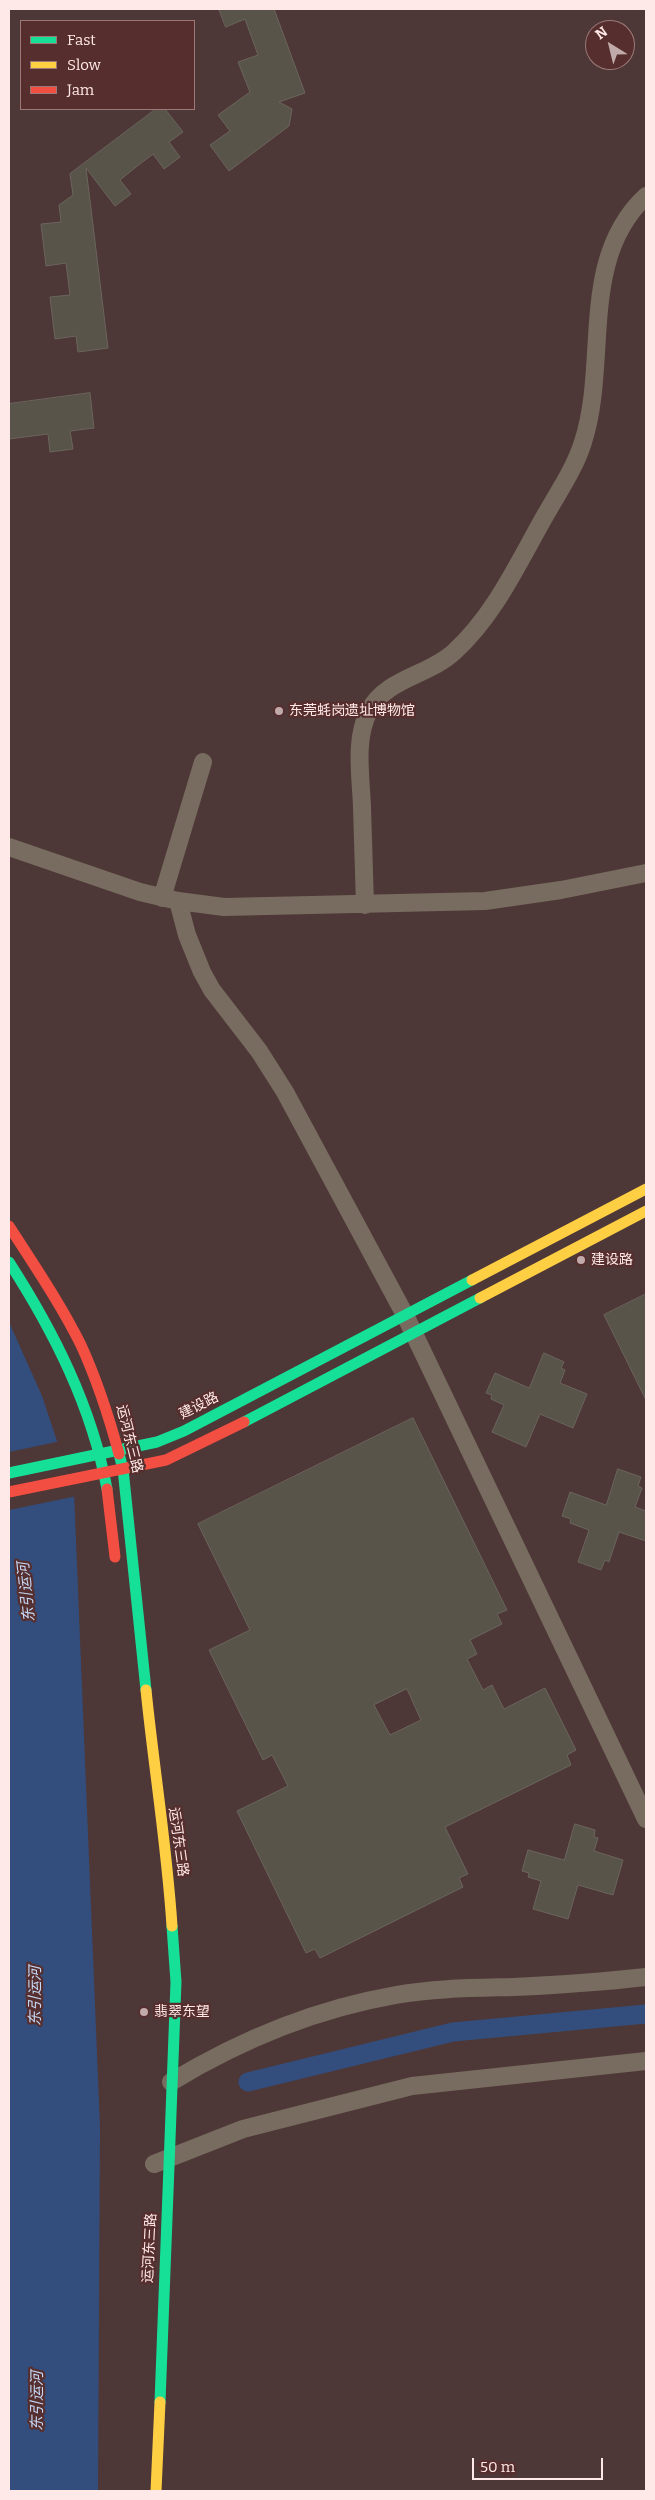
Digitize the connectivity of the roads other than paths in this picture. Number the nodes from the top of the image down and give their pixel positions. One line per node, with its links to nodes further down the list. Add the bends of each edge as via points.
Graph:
1 (646, 196): 6 (street, via 614,239 603,278 589,416 577,458 484,618 452,654 385,691 364,721 360,752)
2 (203, 762): 5 (street)
3 (9, 847): 5 (street, via 112,884)
4 (646, 873): 6 (street, via 485,901)
5 (170, 899): 6 (street, via 251,908); 11 (street, via 212,990 285,1092)
6 (365, 905)
7 (646, 1189): 11 (street, 建设路)
8 (646, 1211): 12 (street)
9 (9, 1226): 13 (street, 运河东三路, via 81,1346)
10 (9, 1262): 14 (street, via 61,1351)
11 (404, 1315): 12 (street); 13 (street, 建设路, via 184,1431 157,1442)
12 (413, 1333): 15 (street, via 192,1449 166,1460); 20 (street)
13 (119, 1449): 14 (street, 建设路); 15 (street, 运河东三路)
14 (99, 1454): 16 (street); 17 (street, 建设路)
15 (123, 1468): 16 (street); 23 (street, 运河东三路, via 157,1796 169,1878 176,1982)
16 (104, 1472): 18 (street); 19 (street)
17 (9, 1473)
18 (9, 1492)
19 (117, 1570)
20 (646, 1819)
21 (646, 1977): 23 (street, via 578,1984 447,1990 350,2004 257,2035 213,2056)
22 (646, 2061): 24 (street, via 412,2086 243,2129)
23 (171, 2082): 24 (street, 运河东三路)
24 (157, 2162): 25 (street, 运河东三路)
25 (156, 2491)

